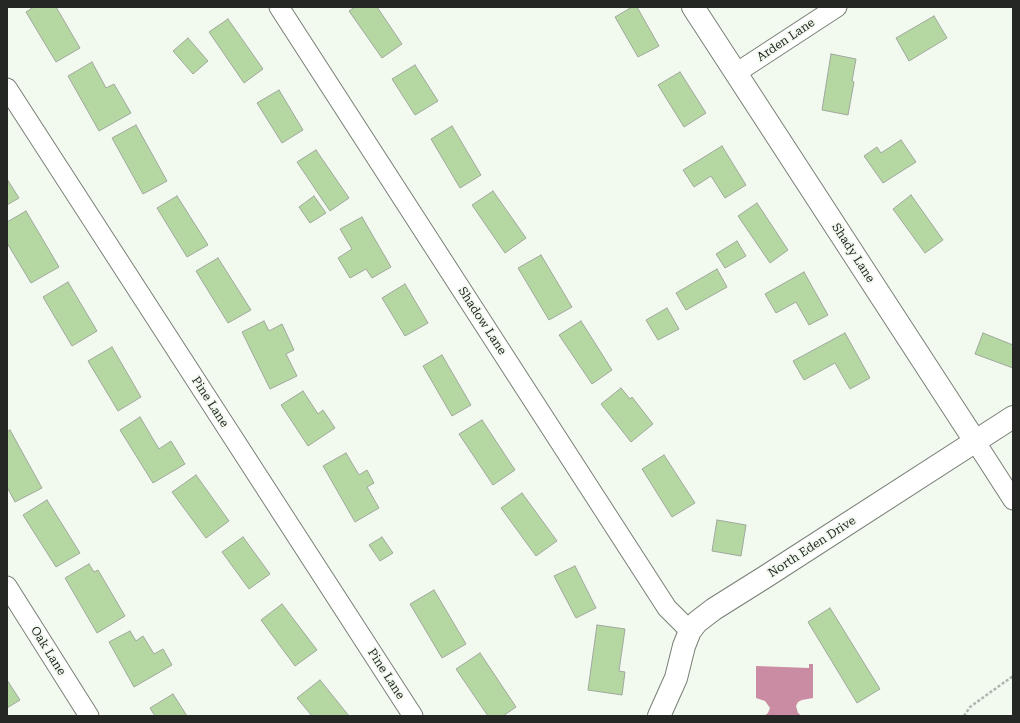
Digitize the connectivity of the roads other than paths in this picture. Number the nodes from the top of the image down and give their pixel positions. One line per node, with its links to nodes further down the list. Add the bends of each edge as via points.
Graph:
1 (279, 7): 10 (street, Shadow Lane, via 667,608)
2 (693, 7): 4 (street, Shady Lane)
3 (837, 7): 4 (street, Arden Lane)
4 (736, 73): 7 (street, Shady Lane)
5 (7, 88): 12 (street, Pine Lane)
6 (1013, 416): 7 (street, North Eden Drive)
7 (975, 441): 8 (street, Shady Lane); 10 (street, North Eden Drive, via 714,609)
8 (1013, 500)
9 (7, 586): 11 (street, Oak Lane)
10 (690, 630): 13 (street, via 676,678)
11 (90, 716)
12 (413, 716)
13 (660, 716)

